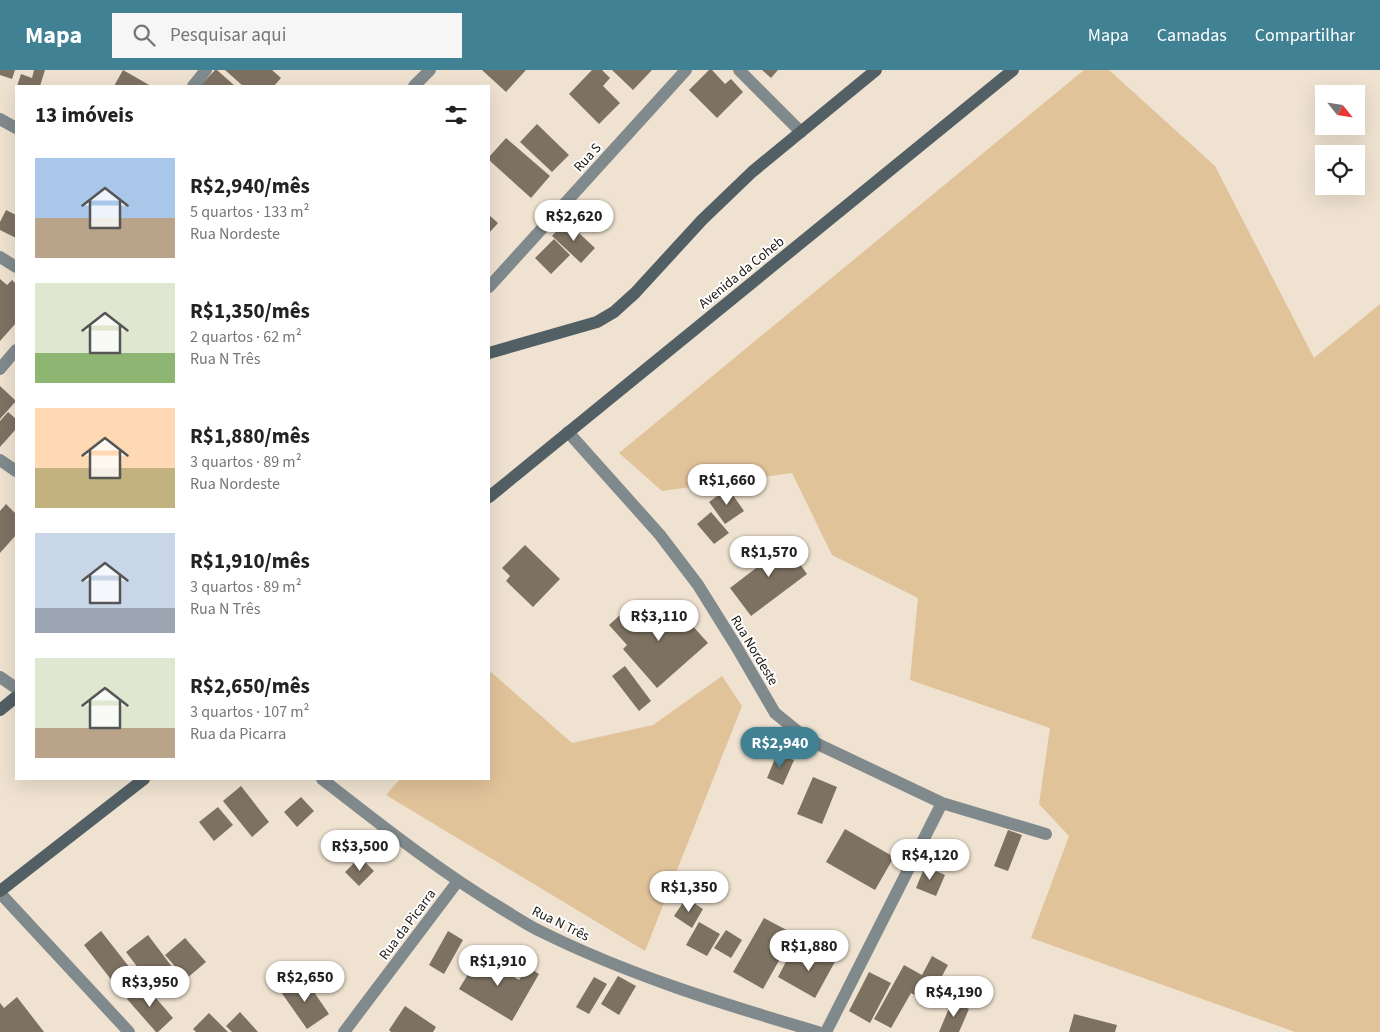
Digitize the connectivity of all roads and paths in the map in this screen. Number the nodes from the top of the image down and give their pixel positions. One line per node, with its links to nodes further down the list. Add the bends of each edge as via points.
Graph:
1 (206, 70): 7 (street)
2 (430, 70): 8 (street)
3 (686, 70): 14 (street, Rua S)
4 (739, 70): 11 (street)
5 (876, 70): 11 (main road)
6 (1013, 70): 18 (main road, Avenida da Coheb)
7 (194, 85)
8 (415, 85)
9 (0, 119): 10 (street)
10 (15, 127)
11 (801, 132): 16 (main road, via 752,172 614,312 597,322)
12 (0, 257): 13 (street)
13 (15, 266)
14 (490, 286)
15 (15, 351): 17 (street)
16 (490, 353)
17 (0, 369)
18 (568, 432): 21 (main road, Avenida da Coheb); 28 (street, Rua Nordeste, via 660,535 698,585 775,713 807,739)
19 (0, 460): 20 (street)
20 (15, 470)
21 (490, 496)
22 (0, 677): 23 (street)
23 (15, 687)
24 (15, 698): 25 (main road)
25 (0, 710)
26 (143, 780): 31 (main road)
27 (323, 780): 30 (street, Rua N Três)
28 (942, 803): 29 (street, Rua Nordeste); 35 (street)
29 (1046, 834)
30 (458, 881): 33 (street, Rua da Picarra); 34 (street, Rua N Três, via 539,931 628,971)
31 (0, 892): 32 (street)
32 (129, 1032)
33 (344, 1032)
34 (818, 1032)
35 (826, 1032)

